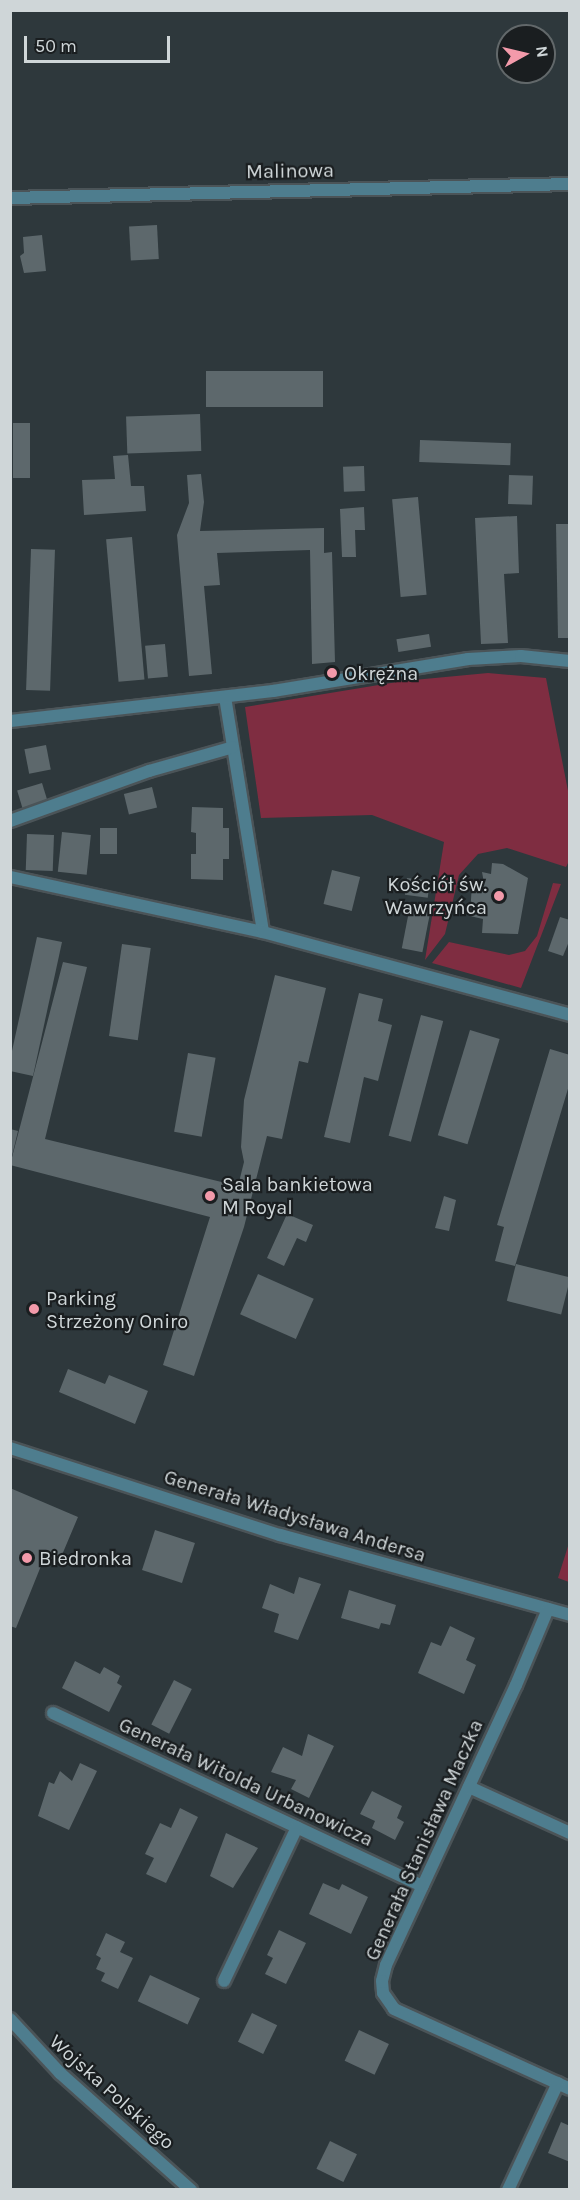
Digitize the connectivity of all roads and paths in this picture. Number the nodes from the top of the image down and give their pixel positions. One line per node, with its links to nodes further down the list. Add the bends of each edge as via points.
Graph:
1 (570, 184): 2 (street, Malinowa)
2 (10, 198)
3 (570, 661): 4 (street, via 520,656 468,659)
4 (225, 697): 5 (street); 6 (street)
5 (10, 721)
6 (233, 747): 7 (street, via 149,771); 9 (street)
7 (10, 821)
8 (10, 877): 9 (street)
9 (263, 932): 10 (street)
10 (570, 1015)
11 (10, 1448): 12 (street, Generała Władysława Andersa, via 280,1535)
12 (548, 1609): 13 (street, Generała Władysława Andersa); 15 (street, Generała Stanisława Maczka)
13 (570, 1615)
14 (53, 1713): 16 (street, Generała Witolda Urbanowicza)
15 (468, 1787): 17 (street); 18 (street, Generała Stanisława Maczka)
16 (297, 1827): 18 (street, Generała Witolda Urbanowicza); 19 (street)
17 (570, 1833)
18 (422, 1887): 21 (street, Generała Stanisława Maczka, via 386,1965 382,1981 387,2003)
19 (224, 1981)
20 (10, 2019): 22 (street, Wojska Polskiego, via 60,2073)
21 (564, 2086): 23 (street)
22 (191, 2190)
23 (508, 2190)

